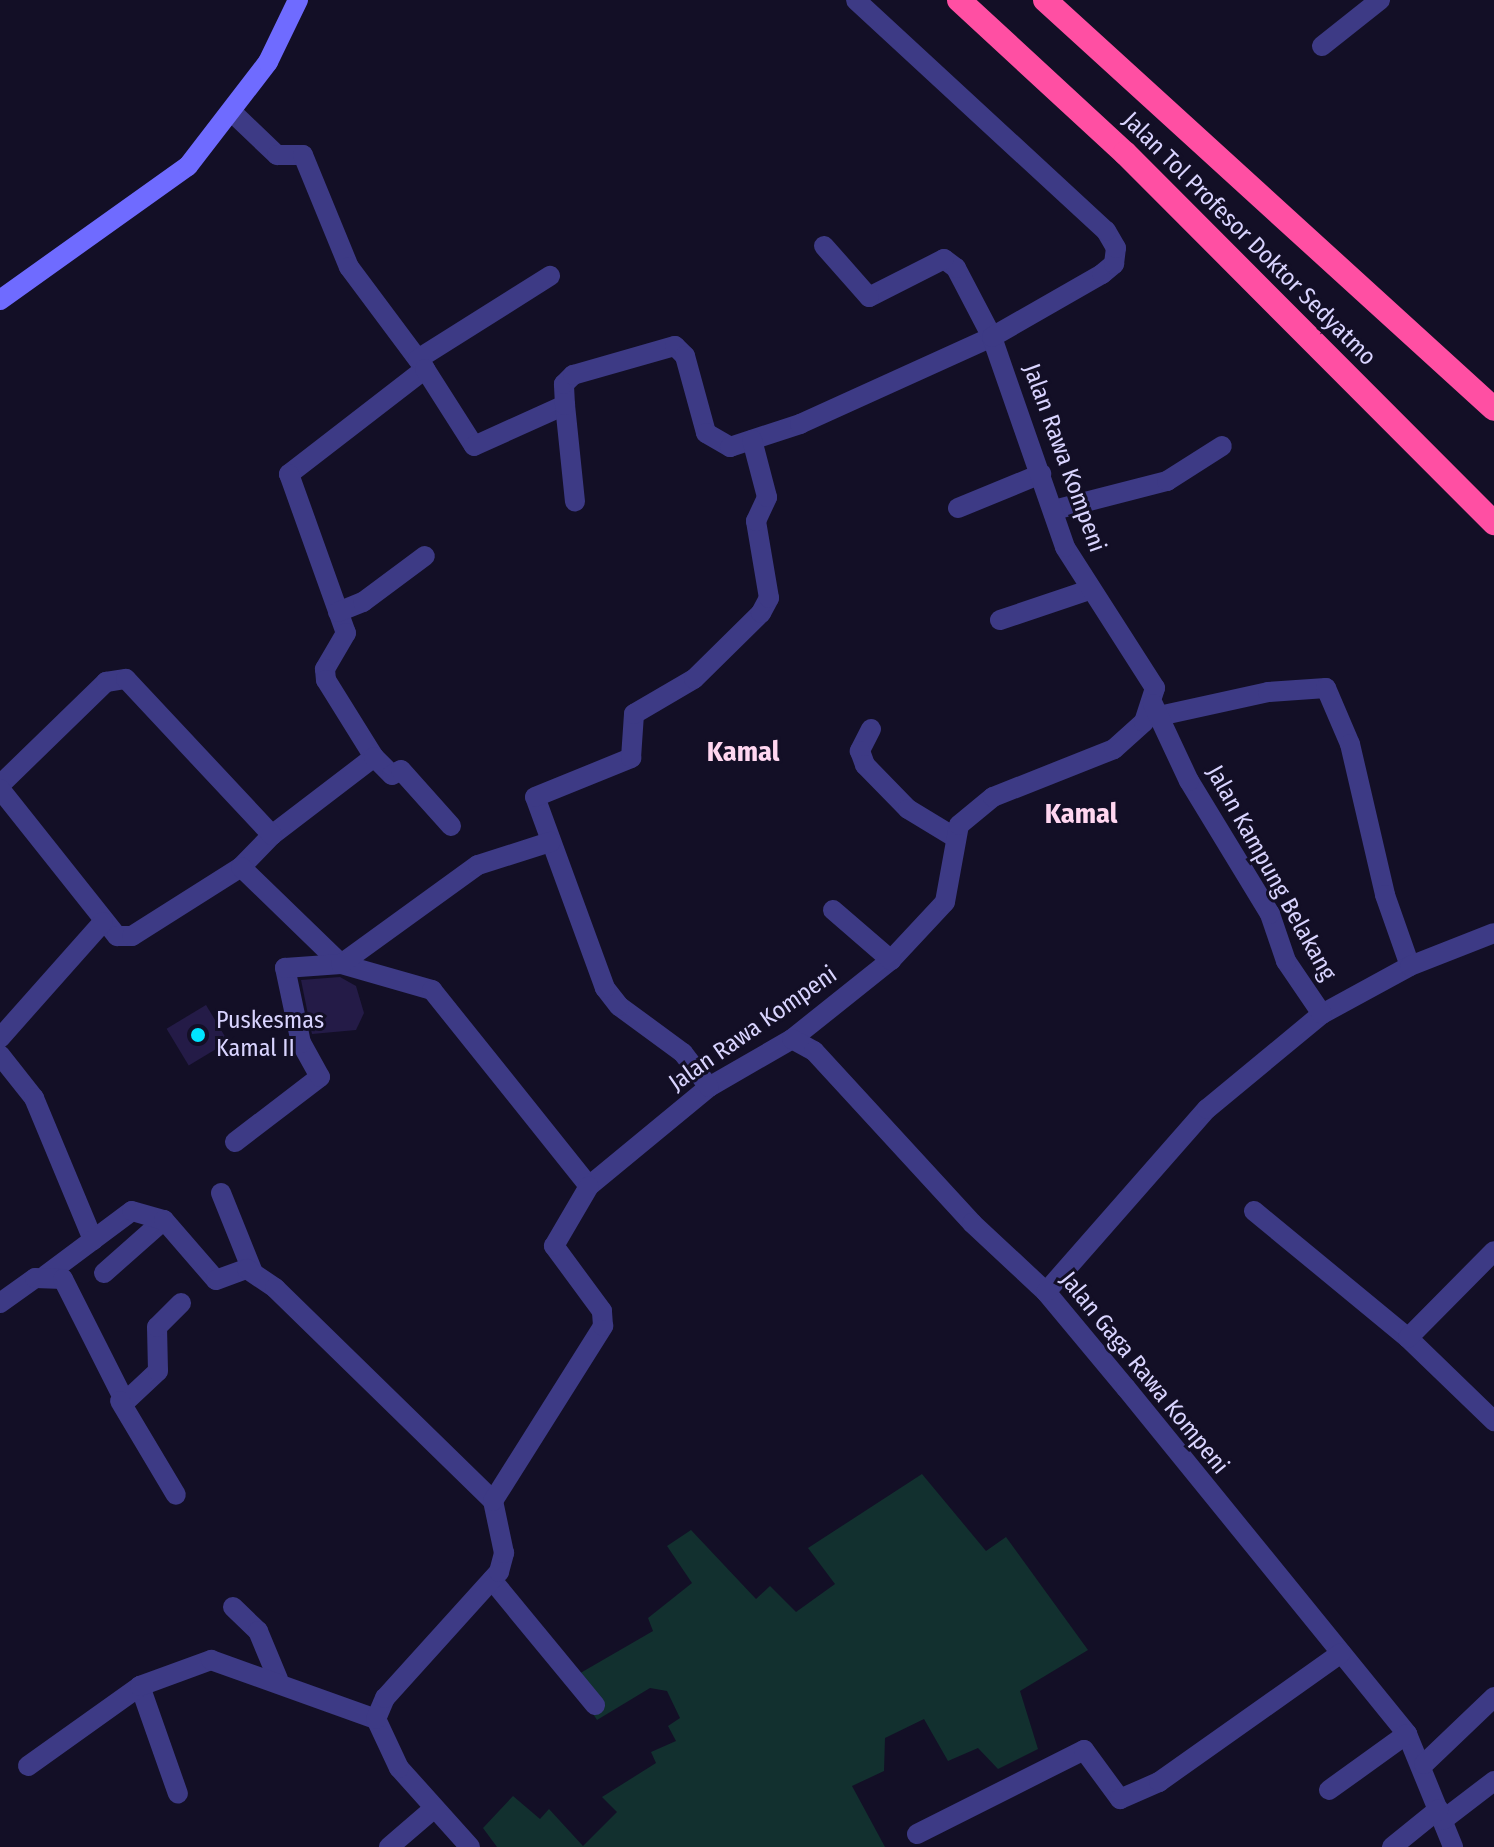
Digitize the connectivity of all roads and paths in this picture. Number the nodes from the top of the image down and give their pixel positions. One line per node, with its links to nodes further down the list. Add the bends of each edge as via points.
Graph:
1 (298, 0): 7 (street, via 268,62)
2 (856, 0): 12 (street, via 1106,231 1116,248 1114,264 1102,274)
3 (959, 0): 25 (highway, Jalan Tol Profesor Doktor Sedyatmo, via 1125,153)
4 (1045, 0): 11 (highway, Jalan Tol Profesor Doktor Sedyatmo)
5 (1380, 0): 6 (street)
6 (1322, 46)
7 (233, 113): 10 (street, via 188,166); 13 (street, via 277,155 303,155 349,267)
8 (824, 246): 12 (street, Jalan Rawa Kompeni, via 869,297 944,259 956,268)
9 (550, 276): 13 (street)
10 (0, 300)
11 (1400, 317): 14 (highway, Jalan Tol Profesor Doktor Sedyatmo); 15 (highway)
12 (992, 337): 19 (street); 21 (street, Jalan Rawa Kompeni)
13 (422, 364): 16 (street, via 474,446); 28 (street, via 289,474)
14 (1464, 379): 17 (highway, Jalan Tol Profesor Doktor Sedyatmo); 18 (highway)
15 (1494, 385)
16 (565, 405): 19 (street, via 564,384 573,375 675,346 685,356 710,440 730,447); 22 (street)
17 (1494, 409)
18 (1494, 417)
19 (752, 440): 37 (street, via 767,497 756,530 769,598 694,679 634,714 631,758 535,797)
20 (1222, 446): 24 (street, via 1167,481)
21 (1041, 474): 23 (street); 24 (street, Jalan Rawa Kompeni)
22 (575, 501)
23 (958, 508)
24 (1054, 510): 27 (street, Jalan Rawa Kompeni)
25 (1494, 523)
26 (425, 556): 28 (street, via 363,602)
27 (1089, 590): 29 (street); 30 (street, Jalan Rawa Kompeni, via 1113,631 1148,669)
28 (338, 612): 32 (street, via 346,643 325,669 326,680)
29 (1000, 620)
30 (1156, 710): 36 (street, via 1114,749 993,797 959,825); 44 (street, via 1326,688 1355,759 1385,895); 45 (street, Jalan Kampung Belakang, via 1189,781 1270,914 1286,961)
31 (871, 729): 36 (street, via 860,751 865,765 908,809)
32 (374, 757): 34 (street, via 392,775 401,770); 35 (street)
33 (0, 787): 35 (street, via 106,682 126,679); 40 (street)
34 (451, 826)
35 (272, 835): 38 (street)
36 (954, 837): 42 (street, Jalan Rawa Kompeni, via 945,902)
37 (550, 842): 43 (street, via 478,865); 49 (street, via 605,988 619,1006 683,1053)
38 (241, 867): 40 (street, via 132,936 117,936); 43 (street)
39 (833, 910): 42 (street)
40 (103, 922): 46 (street)
41 (1494, 933): 44 (street)
42 (891, 960): 47 (street, Jalan Rawa Kompeni)
43 (341, 964): 50 (street, via 285,968 301,1043 320,1077); 51 (street, via 432,990)
44 (1410, 966): 45 (street)
45 (1322, 1014): 60 (street, Jalan Kampung Belakang, via 1207,1109)
46 (0, 1038)
47 (792, 1039): 49 (street, Jalan Rawa Kompeni); 60 (street, Jalan Gaga Rawa Kompeni, via 814,1051 972,1223)
48 (0, 1055): 55 (street, via 34,1098)
49 (709, 1087): 51 (street, Jalan Rawa Kompeni)
50 (235, 1142)
51 (589, 1186): 67 (street, via 554,1246 602,1311 603,1326)
52 (221, 1193): 57 (street)
53 (1254, 1211): 63 (street)
54 (164, 1220): 55 (street, via 132,1211); 57 (street, via 216,1280); 58 (street)
55 (93, 1240): 59 (street)
56 (1494, 1251): 63 (street)
57 (252, 1270): 67 (street)
58 (104, 1273)
59 (46, 1275): 61 (street); 64 (street, via 67,1285 114,1372)
60 (1046, 1292): 70 (street, Jalan Gaga Rawa Kompeni)
61 (3, 1293)
62 (181, 1303): 64 (street, via 157,1327 158,1371 129,1400)
63 (1408, 1338): 65 (street)
64 (120, 1401): 66 (street)
65 (1494, 1421)
66 (176, 1495)
67 (493, 1501): 68 (street, via 504,1553)
68 (492, 1580): 73 (street); 75 (street, via 385,1698)
69 (233, 1607): 71 (street, via 258,1631)
70 (1341, 1653): 76 (street, Jalan Gaga Rawa Kompeni); 84 (street, via 1159,1782 1120,1799 1084,1750)
71 (278, 1679): 72 (street, via 218,1659); 75 (street)
72 (140, 1686): 78 (street); 81 (street)
73 (595, 1705)
74 (1491, 1707): 77 (street)
75 (376, 1719): 82 (street, via 399,1768)
76 (1407, 1734): 77 (street, Jalan Gaga Rawa Kompeni); 80 (street)
77 (1424, 1764): 83 (street, Jalan Gaga Rawa Kompeni)
78 (28, 1766)
79 (1494, 1781): 83 (street)
80 (1329, 1790)
81 (178, 1794)
82 (432, 1810): 85 (street); 86 (street)
83 (1441, 1814): 87 (street); 88 (street, Jalan Gaga Rawa Kompeni)
84 (917, 1834)
85 (389, 1847)
86 (470, 1847)
87 (1392, 1847)
88 (1453, 1847)

